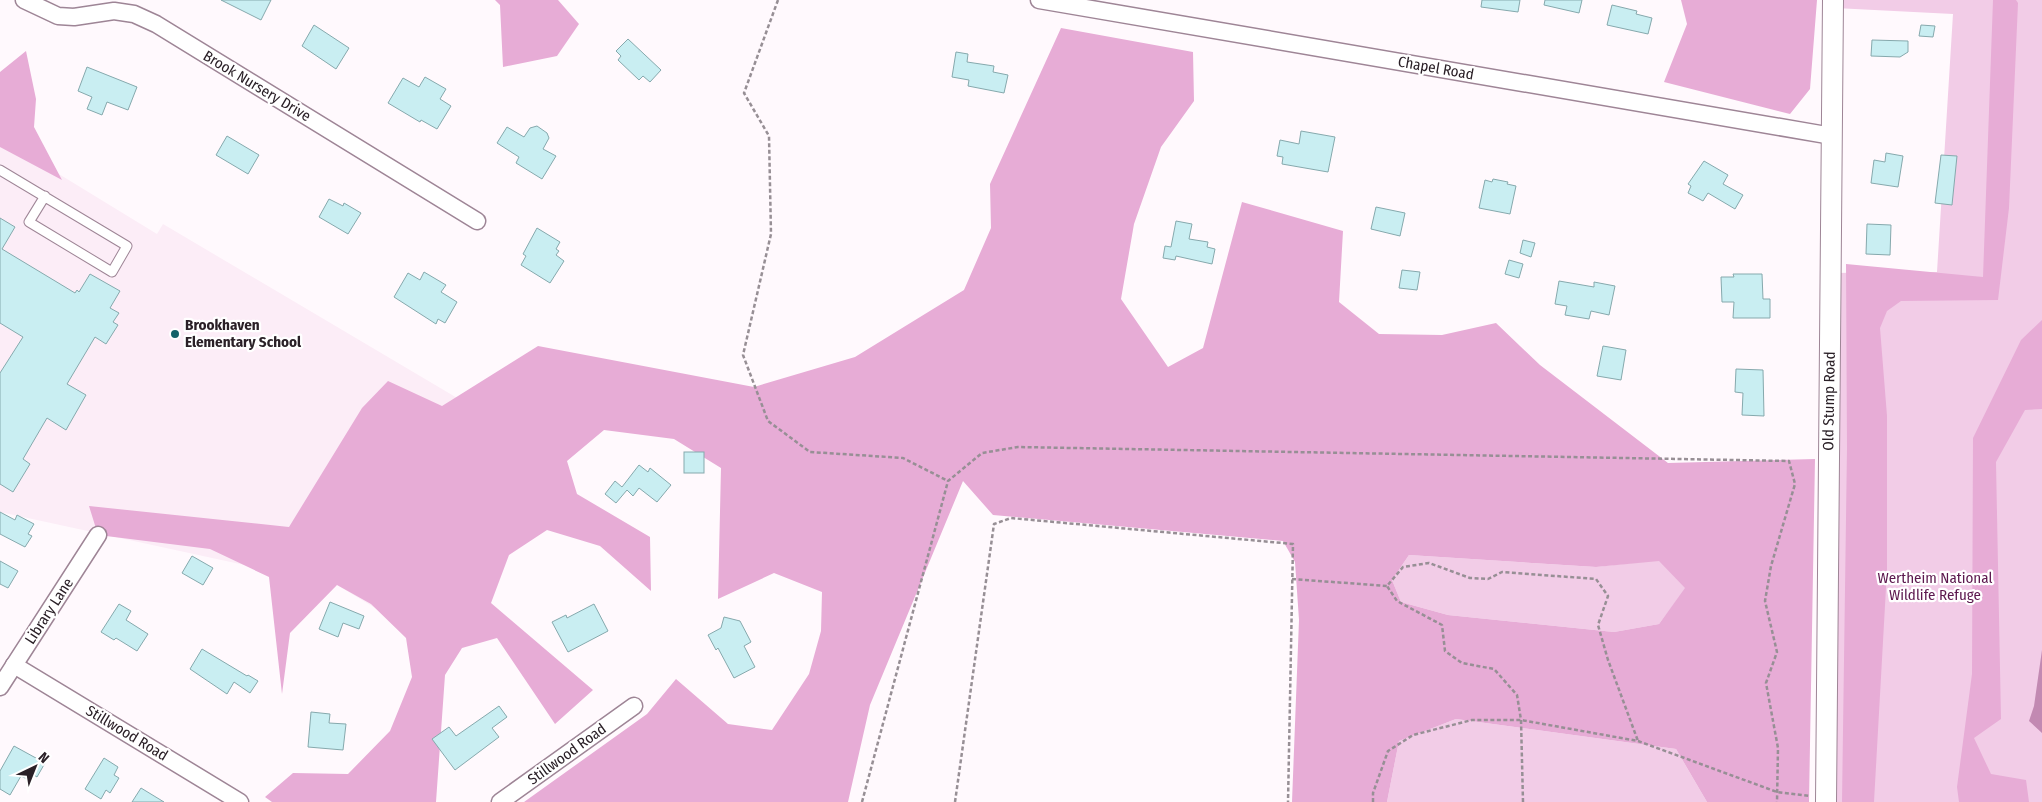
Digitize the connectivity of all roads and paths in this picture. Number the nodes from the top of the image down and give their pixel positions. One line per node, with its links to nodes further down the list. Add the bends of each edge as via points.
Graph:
1 (24, 0): 8 (street, Brook Nursery Drive, via 58,16 114,11 134,14 156,24)
2 (778, 0): 9 (path, via 744,93 769,136 771,234 743,355 768,420 810,452 903,458)
3 (1039, 0): 5 (street, Chapel Road)
4 (1833, 0): 5 (street, Old Stump Road)
5 (1832, 136): 19 (street, Old Stump Road)
6 (0, 170): 7 (lane)
7 (44, 196): 7 (lane, via 127,246 112,272 29,222)
8 (477, 221)
9 (948, 481): 18 (path, via 982,453 1018,447 1789,461 1795,484 1771,566 1765,602 1778,652 1766,683 1778,748); 22 (path)
10 (98, 535): 13 (street, Library Lane)
11 (1292, 579): 12 (path); 23 (path, via 1293,544 1011,518 994,524); 24 (path)
12 (1387, 586): 16 (path, via 1397,600 1442,625 1445,651 1462,663 1494,669 1517,696); 17 (path, via 1403,567 1430,563 1470,578 1488,579 1502,572 1596,580 1608,596 1598,625)
13 (14, 665): 14 (street, Library Lane); 20 (street, Stillwood Road)
14 (0, 687)
15 (634, 706): 21 (street, Stillwood Road)
16 (1521, 720): 17 (path); 25 (path, via 1472,720 1413,735 1388,751 1373,793); 26 (path)
17 (1638, 741): 18 (path)
18 (1777, 792): 19 (path); 27 (path)
19 (1826, 800)
20 (240, 802)
21 (500, 802)
22 (862, 802)
23 (955, 802)
24 (1288, 802)
25 (1373, 802)
26 (1523, 802)
27 (1777, 802)

